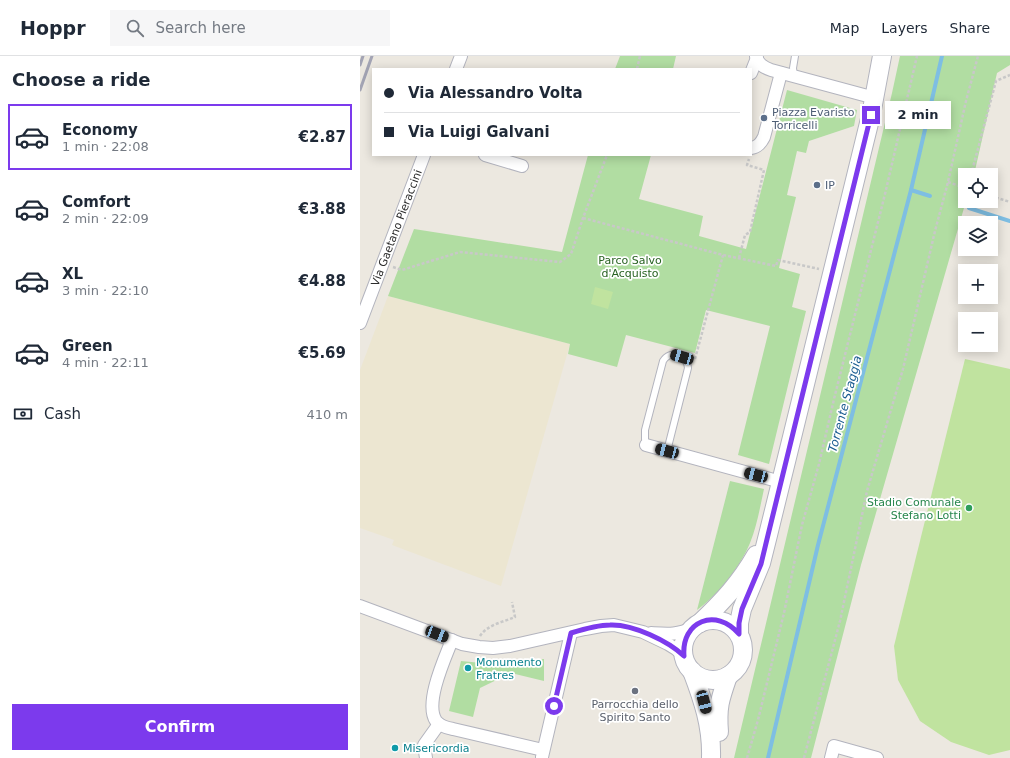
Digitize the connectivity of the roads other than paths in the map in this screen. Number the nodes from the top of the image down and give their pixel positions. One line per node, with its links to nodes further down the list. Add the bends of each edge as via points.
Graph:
1 (461, 56): 5 (street)
2 (795, 56): 8 (lane)
3 (882, 56): 9 (main road)
4 (756, 57): 6 (street); 7 (street, via 762,66)
5 (456, 68)
6 (752, 70)
7 (781, 73): 8 (street); 10 (street, via 764,137 759,145)
8 (794, 77): 9 (street)
9 (875, 98): 17 (main road)
10 (752, 148)
11 (424, 156): 14 (street, Via Gaetano Pieraccini)
12 (488, 156): 13 (street)
13 (522, 166)
14 (360, 323)
15 (646, 445): 16 (street); 16 (lane, via 645,430 663,361 666,356 673,354 684,358 688,364)
16 (667, 451): 17 (street)
17 (781, 482): 18 (main road)
18 (768, 535): 20 (main road, via 736,585 724,600); 23 (main road, via 761,564 742,609)
19 (360, 606): 24 (street)
20 (696, 625): 21 (street, via 674,634); 23 (main road, via 707,620 721,621); 25 (main road, via 684,641 683,649)
21 (643, 632): 22 (street, via 610,625); 25 (street, via 676,649)
22 (571, 633): 24 (street, via 493,648 474,647); 28 (street)
23 (739, 634): 26 (main road, via 742,641 742,657 739,665)
24 (452, 640): 27 (street, via 432,698 433,713)
25 (688, 664): 26 (main road, via 698,676 705,679 721,679); 30 (main road, via 708,718)
26 (728, 676): 31 (main road, via 719,703 719,740)
27 (439, 724): 28 (street); 29 (street, via 424,745)
28 (542, 754)
29 (426, 758)
30 (711, 758)
31 (715, 758)
32 (830, 758): 33 (street, via 834,746)
33 (877, 758)

